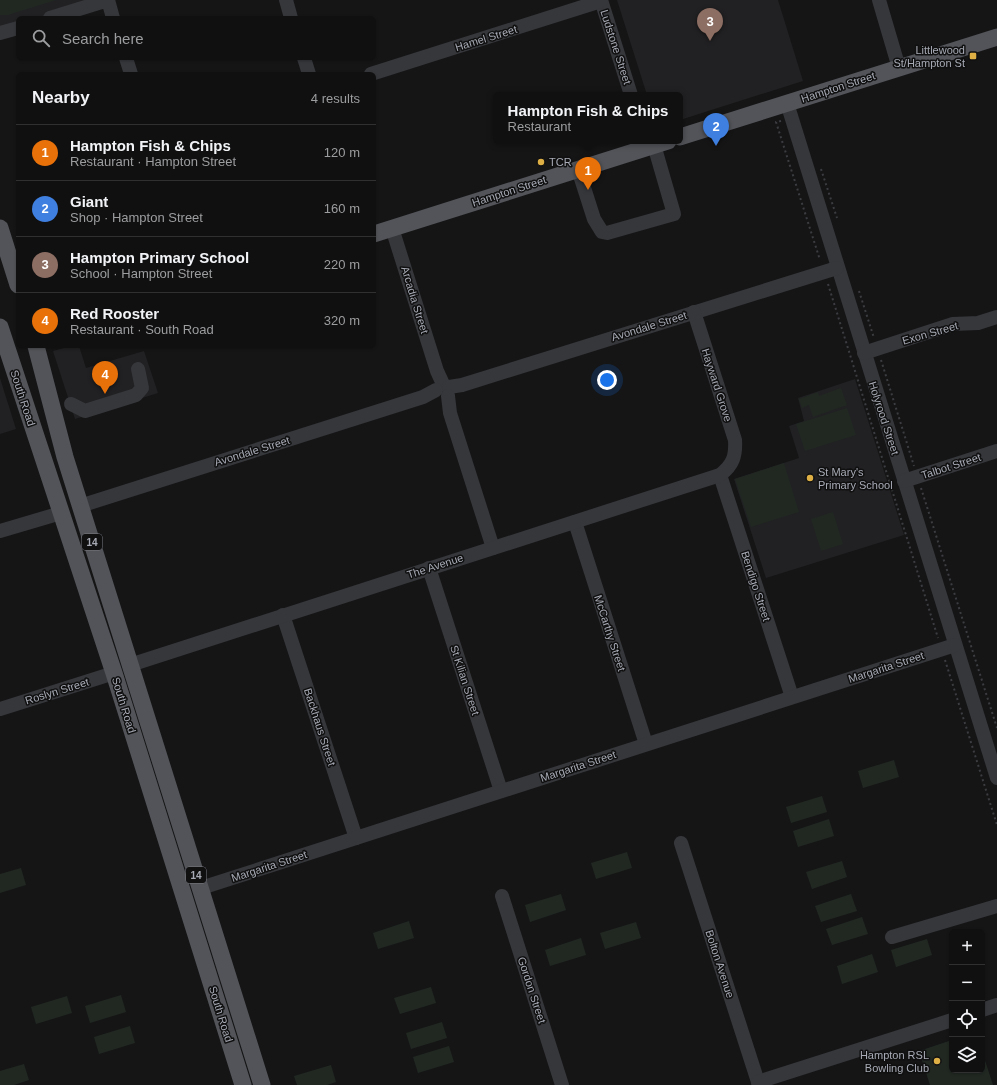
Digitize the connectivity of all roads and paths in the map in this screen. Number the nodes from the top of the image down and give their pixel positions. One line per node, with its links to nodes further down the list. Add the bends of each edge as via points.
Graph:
1 (108, 0): 5 (street); 6 (street)
2 (286, 0): 7 (street)
3 (879, 0): 13 (street)
4 (601, 1): 16 (street, Hamel Street); 17 (street, Ludstone Street)
5 (56, 16)
6 (112, 16)
7 (290, 16)
8 (16, 29): 9 (street)
9 (0, 33)
10 (997, 37): 13 (main road, Hampton Street)
11 (127, 60): 14 (street)
12 (305, 60): 15 (street)
13 (899, 68): 18 (main road, Hampton Street)
14 (130, 72)
15 (308, 72)
16 (376, 72)
17 (630, 92)
18 (787, 104): 20 (main road, Hampton Street); 29 (street, Holyrood Street)
19 (776, 122): 29 (path)
20 (683, 136)
21 (654, 144): 23 (main road, Hampton Street); 23 (street, via 674,214 607,233 602,232 594,219)
22 (820, 164): 24 (path)
23 (578, 169): 26 (main road, Hampton Street)
24 (838, 221)
25 (0, 228): 28 (main road)
26 (392, 228): 27 (main road, Hampton Street); 40 (street, Arcadia Street)
27 (376, 233)
28 (6, 266): 30 (main road)
29 (831, 270): 32 (street, Avondale Street); 38 (street, Holyrood Street); 55 (path)
30 (16, 282)
31 (858, 286): 37 (path)
32 (694, 312): 40 (street, Avondale Street); 45 (street, Hayward Grove, via 735,440)
33 (997, 317): 37 (street, Exon Street, via 978,323 953,324)
34 (0, 327): 36 (main road, South Road / 14)
35 (36, 348): 42 (main road, South Road / 14)
36 (8, 349): 43 (main road, South Road / 14)
37 (878, 349): 38 (street, Exon Street); 47 (path)
38 (864, 353): 47 (street, Holyrood Street)
39 (138, 369): 41 (street, via 142,388 136,394 85,411)
40 (445, 391): 48 (street, Avondale Street); 52 (street, Arcadia Street)
41 (72, 404)
42 (54, 419): 43 (main road); 48 (main road, South Road / 14)
43 (32, 426): 49 (main road, South Road / 14)
44 (997, 451): 47 (street, Talbot Street)
45 (734, 459): 46 (street, The Avenue, via 729,468)
46 (720, 475): 50 (street, The Avenue); 58 (street, Bendigo Street)
47 (911, 479): 55 (street, Holyrood Street); 60 (path)
48 (80, 506): 56 (main road, South Road / 14)
49 (61, 513): 51 (street); 57 (main road, South Road / 14)
50 (575, 522): 52 (street, The Avenue); 61 (street, McCarthy Street)
51 (0, 531)
52 (493, 548): 53 (street, The Avenue)
53 (429, 568): 54 (street, The Avenue); 63 (street, St Kilian Street)
54 (284, 615): 56 (street, The Avenue); 65 (street, Backhaus Street)
55 (948, 647): 58 (street, Margarita Street); 62 (street, Holyrood Street); 64 (path)
56 (130, 665): 57 (main road); 67 (main road, South Road / 14)
57 (114, 673): 59 (street, Roslyn Street); 68 (main road, South Road / 14)
58 (792, 697): 61 (street, Margarita Street)
59 (0, 709)
60 (997, 728)
61 (646, 744): 63 (street, Margarita Street)
62 (997, 778)
63 (501, 791): 65 (street, Margarita Street)
64 (997, 824)
65 (356, 838): 67 (street, Margarita Street)
66 (681, 843): 75 (street, Bolton Avenue)
67 (200, 888): 68 (main road); 77 (main road, South Road / 14)
68 (183, 893): 76 (main road, South Road / 14)
69 (502, 896): 78 (street, Gordon Street)
70 (997, 906): 71 (street)
71 (892, 937)
72 (997, 1005): 73 (street)
73 (985, 1009)
74 (949, 1021): 75 (street)
75 (759, 1083)
76 (244, 1085)
77 (262, 1085)
78 (562, 1085)

